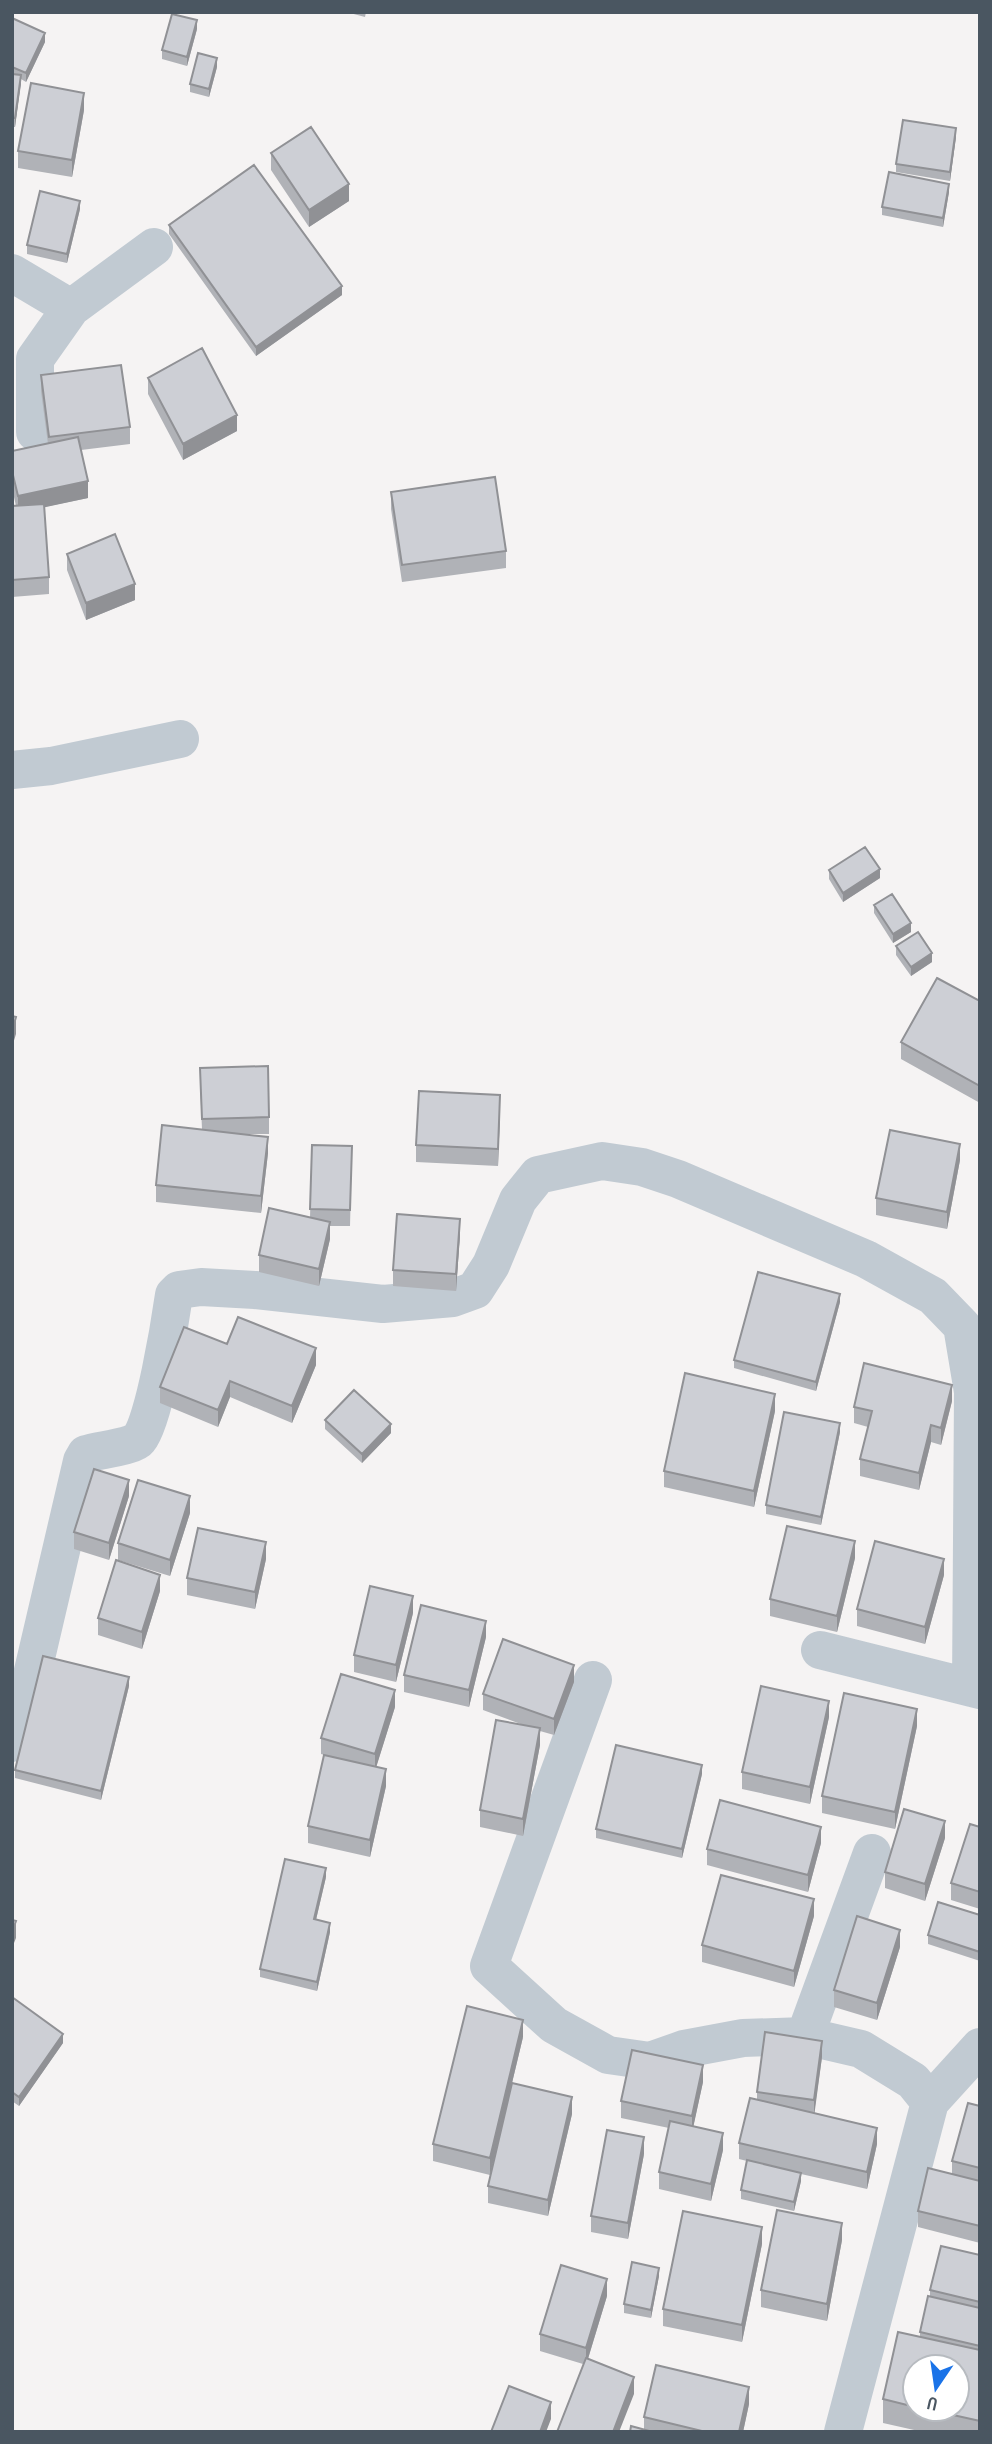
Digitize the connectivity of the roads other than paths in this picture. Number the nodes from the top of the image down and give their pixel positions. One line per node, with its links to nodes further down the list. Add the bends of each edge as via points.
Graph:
1 (154, 247): 3 (street)
2 (12, 273): 3 (street)
3 (71, 308): 4 (street)
4 (24, 360): 5 (street)
5 (35, 432)
6 (180, 739): 7 (street)
7 (12, 770)
8 (820, 1650): 10 (street)
9 (593, 1680): 13 (street, via 489,1966 554,2025 608,2055 650,2061 743,2038)
10 (975, 1689): 11 (street, via 973,1392 962,1326 933,1296 866,1258 678,1179 602,1161 538,1175 518,1200 491,1265 475,1290 453,1298 383,1304 254,1290 179,1290 174,1295 151,1408 140,1438 86,1454 82,1461 18,1735)
11 (12, 1743)
12 (872, 1853): 13 (street)
13 (805, 2036): 15 (street, via 861,2049 913,2081)
14 (980, 2047): 15 (street)
15 (930, 2102): 16 (street)
16 (843, 2432)

